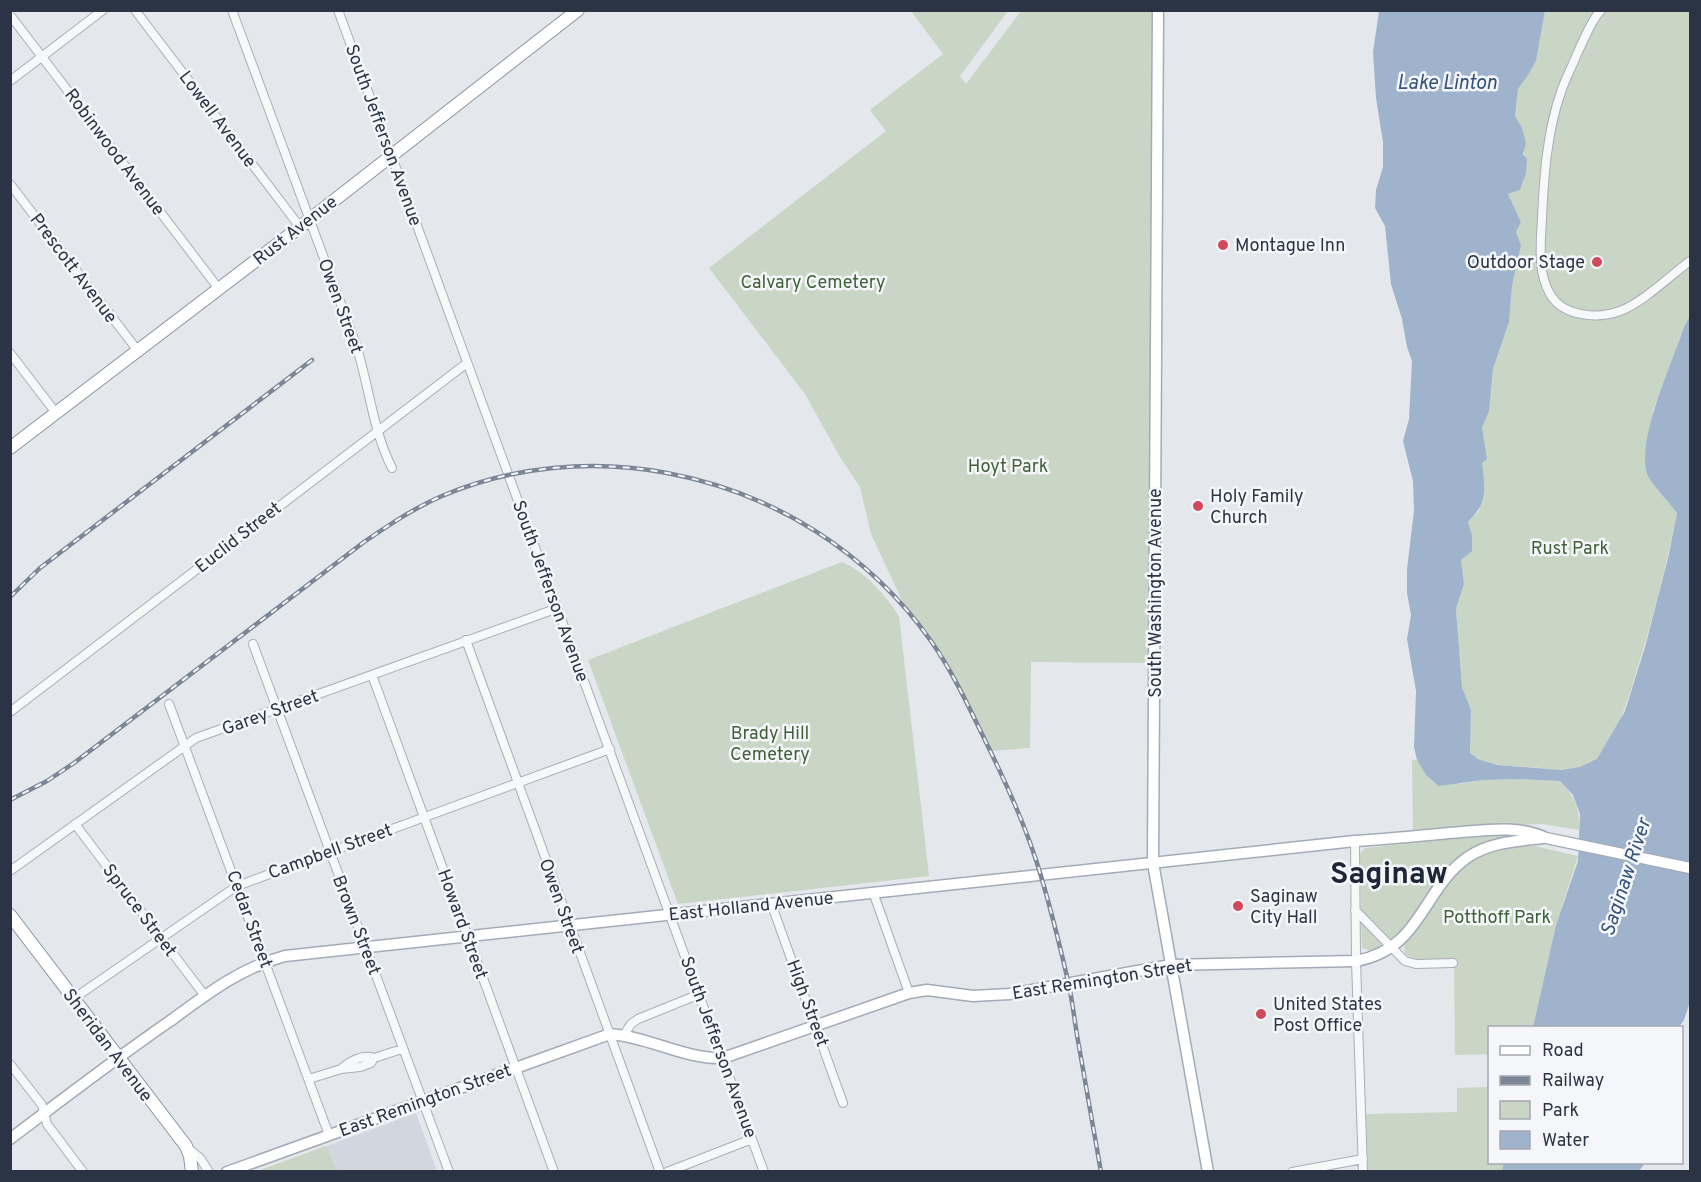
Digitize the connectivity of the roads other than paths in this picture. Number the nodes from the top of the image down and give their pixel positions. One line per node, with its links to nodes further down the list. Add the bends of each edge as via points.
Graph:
1 (103, 10): 9 (street)
2 (135, 10): 13 (street, Lowell Avenue)
3 (232, 10): 13 (street, Owen Street)
4 (338, 10): 11 (street, South Jefferson Avenue)
5 (578, 10): 11 (highway, Rust Avenue)
6 (1158, 10): 38 (main road, South Washington Avenue)
7 (1601, 10): 14 (street, via 1561,91 1550,132 1542,215 1543,276 1557,301 1570,310 1592,316 1634,304)
8 (10, 15): 9 (street, Robinwood Avenue)
9 (42, 57): 10 (street); 15 (street, Robinwood Avenue)
10 (10, 81)
11 (392, 156): 13 (highway, Rust Avenue); 18 (street, South Jefferson Avenue)
12 (10, 184): 16 (street, Prescott Avenue)
13 (305, 224): 15 (highway, Rust Avenue); 20 (street, Owen Street, via 358,351)
14 (1690, 261)
15 (219, 289): 16 (highway, Rust Avenue)
16 (138, 351): 19 (highway, Rust Avenue)
17 (10, 353): 19 (street)
18 (466, 363): 20 (street, Euclid Street); 23 (street, South Jefferson Avenue)
19 (56, 413): 21 (highway, Rust Avenue)
20 (378, 430): 22 (street, Owen Street); 29 (street, Euclid Street)
21 (10, 448)
22 (392, 468)
23 (558, 608): 24 (street, Garey Street); 31 (street, South Jefferson Avenue)
24 (466, 640): 26 (street, Garey Street); 32 (street, Owen Street)
25 (253, 644): 28 (street, Brown Street)
26 (372, 675): 28 (street, Garey Street); 33 (street, Howard Street)
27 (169, 704): 30 (street, Cedar Street)
28 (278, 709): 30 (street, Garey Street); 37 (street, Brown Street)
29 (10, 712)
30 (186, 744): 34 (street, Garey Street); 41 (street, Cedar Street)
31 (610, 749): 32 (street, Campbell Street); 46 (street, South Jefferson Avenue)
32 (517, 784): 33 (street, Campbell Street); 47 (street, Owen Street)
33 (424, 818): 37 (street, Campbell Street); 48 (street, Howard Street)
34 (75, 824): 40 (street, Garey Street); 49 (street, Spruce Street)
35 (1546, 838): 36 (main road, East Holland Avenue, via 1522,830 1491,830); 39 (main road); 51 (main road, East Remington Street, via 1487,847 1469,856 1440,883 1408,932)
36 (1355, 841): 38 (main road, East Holland Avenue); 44 (street)
37 (330, 850): 41 (street, Campbell Street); 50 (street, Brown Street)
38 (1153, 863): 42 (main road, East Holland Avenue); 55 (main road, South Washington Avenue)
39 (1690, 868)
40 (10, 871)
41 (237, 886): 49 (street, Campbell Street); 52 (street, Cedar Street)
42 (873, 892): 43 (main road, East Holland Avenue); 56 (street)
43 (771, 903): 46 (main road, East Holland Avenue); 60 (street, High Street)
44 (1355, 910): 51 (street); 53 (street)
45 (10, 915): 59 (highway, Sheridan Avenue)
46 (671, 915): 47 (main road, East Holland Avenue); 57 (street, South Jefferson Avenue)
47 (570, 926): 48 (main road, East Holland Avenue); 61 (street, Owen Street)
48 (468, 937): 50 (main road, East Holland Avenue); 67 (street, Howard Street)
49 (162, 939): 58 (street, Spruce Street); 59 (street, Campbell Street)
50 (367, 948): 52 (main road, East Holland Avenue); 63 (street, Brown Street)
51 (1391, 948): 53 (main road, East Remington Street); 54 (street, via 1408,962)
52 (266, 961): 58 (main road, East Holland Avenue); 68 (street, Cedar Street)
53 (1356, 962): 55 (main road, East Remington Street); 76 (street)
54 (1453, 963)
55 (1171, 965): 56 (main road, East Remington Street, via 1009,994 974,996 927,990); 86 (main road, South Washington Avenue)
56 (909, 993): 60 (main road, East Remington Street)
57 (700, 994): 62 (street, via 638,1019); 65 (street, South Jefferson Avenue)
58 (204, 996): 64 (main road, East Holland Avenue)
59 (74, 999): 64 (highway, Sheridan Avenue)
60 (816, 1026): 65 (main road, East Remington Street); 70 (street, High Street)
61 (610, 1034): 62 (main road, East Remington Street); 67 (main road, East Remington Street); 83 (street, Owen Street)
62 (624, 1035): 65 (main road, East Remington Street, via 694,1057)
63 (402, 1048): 68 (street, via 360,1067); 69 (street, Brown Street)
64 (118, 1057): 71 (main road, East Holland Avenue); 75 (highway, Sheridan Avenue)
65 (723, 1058): 74 (street, South Jefferson Avenue)
66 (10, 1064): 71 (street)
67 (515, 1067): 69 (main road, East Remington Street); 82 (street, Howard Street)
68 (309, 1079): 72 (street, Cedar Street)
69 (422, 1100): 72 (main road, East Remington Street); 81 (street, Brown Street)
70 (843, 1103)
71 (45, 1113): 73 (main road, East Holland Avenue); 77 (street, via 47,1124)
72 (329, 1135): 80 (main road, East Remington Street)
73 (10, 1139)
74 (752, 1139): 84 (street); 85 (street, South Jefferson Avenue)
75 (186, 1146): 78 (highway); 79 (street, Sheridan Avenue)
76 (1363, 1159): 87 (street); 88 (street)
77 (82, 1172)
78 (192, 1172)
79 (209, 1172)
80 (227, 1172)
81 (449, 1172)
82 (554, 1172)
83 (660, 1172)
84 (667, 1172)
85 (765, 1172)
86 (1208, 1172)
87 (1292, 1172)
88 (1363, 1172)

